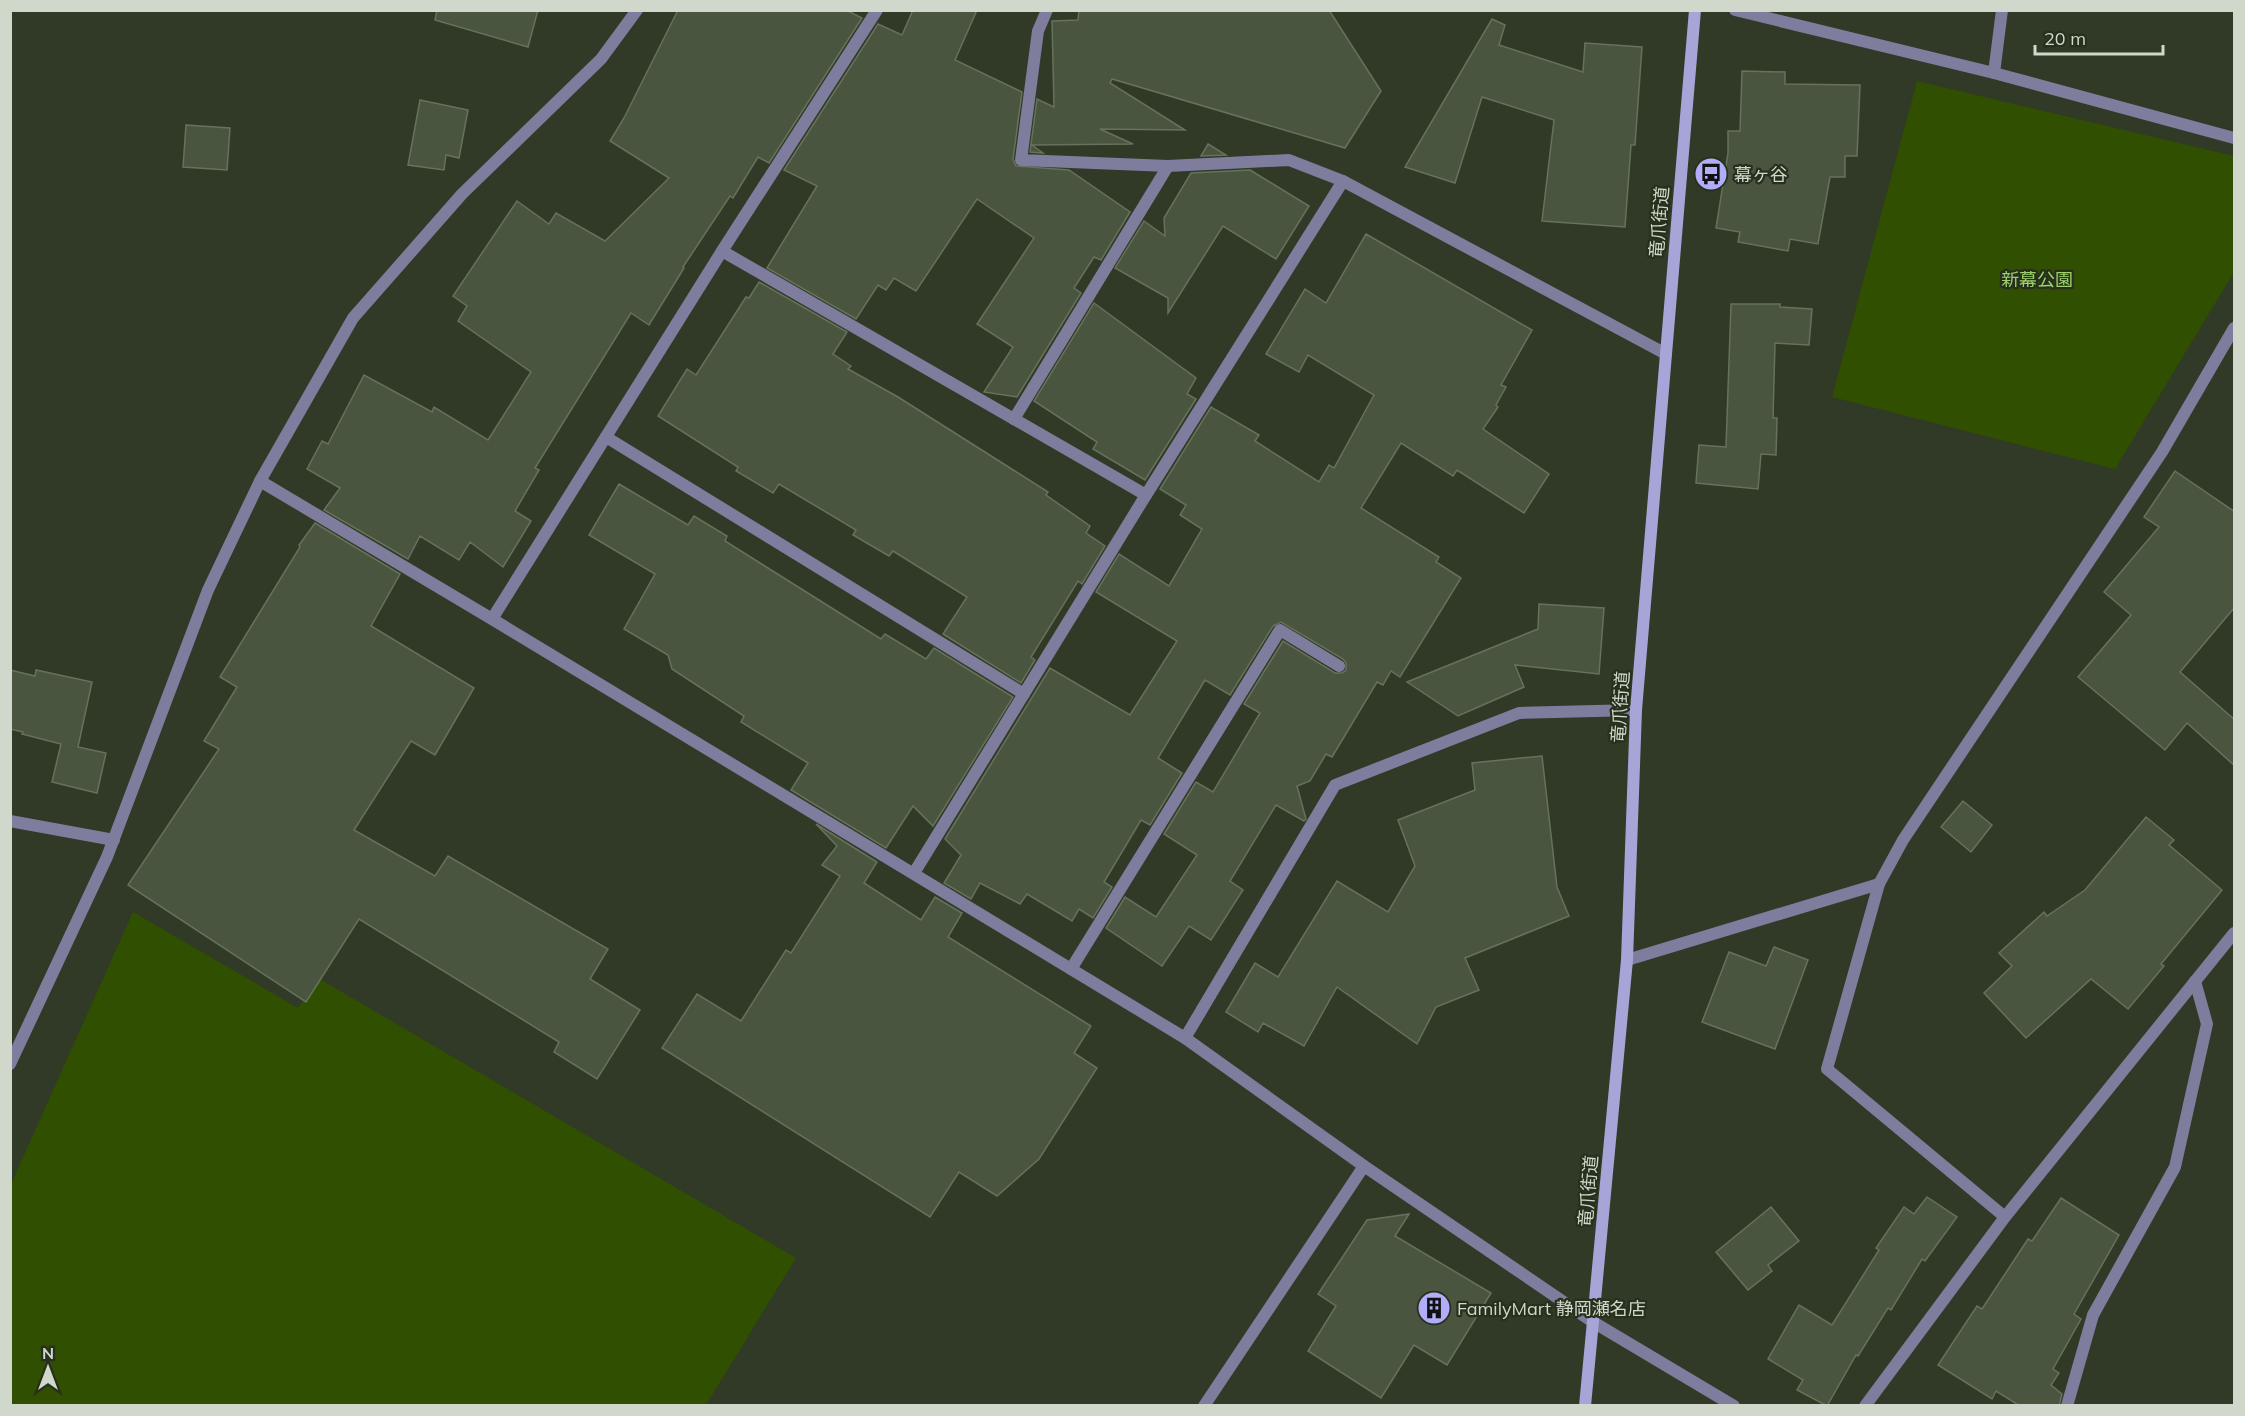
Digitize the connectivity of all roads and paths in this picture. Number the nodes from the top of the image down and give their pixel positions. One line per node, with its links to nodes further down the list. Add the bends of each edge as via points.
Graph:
1 (637, 10): 16 (street, via 602,59 462,194 353,318)
2 (877, 10): 11 (street)
3 (1047, 10): 9 (street, via 1038,31 1021,160)
4 (1695, 10): 13 (main road, 竜爪街道)
5 (1735, 10): 7 (street)
6 (2002, 10): 7 (street)
7 (1994, 73): 8 (street)
8 (2235, 138)
9 (1168, 166): 10 (street, via 1289,160); 14 (street)
10 (1343, 181): 13 (street); 17 (street)
11 (722, 251): 14 (street); 15 (street)
12 (2235, 328): 25 (street, via 2162,452 1903,840)
13 (1666, 354): 21 (main road, 竜爪街道)
14 (1014, 419): 17 (street)
15 (606, 437): 18 (street); 20 (street)
16 (260, 481): 18 (street); 23 (street, via 208,590)
17 (1146, 495): 20 (street)
18 (492, 619): 24 (street)
19 (1339, 666): 28 (street, via 1280,630)
20 (1024, 694): 24 (street)
21 (1636, 710): 27 (main road, 竜爪街道); 30 (street, via 1519,713 1335,785)
22 (10, 821): 23 (street)
23 (114, 840): 31 (street)
24 (914, 873): 28 (street)
25 (1879, 884): 27 (street); 33 (street, via 1827,1069)
26 (2235, 933): 29 (street)
27 (1627, 960): 34 (main road, 竜爪街道)
28 (1071, 969): 30 (street)
29 (2195, 981): 33 (street); 39 (street, via 2206,1024 2175,1167 2093,1315)
30 (1185, 1038): 32 (street)
31 (10, 1064)
32 (1364, 1166): 34 (street); 35 (street)
33 (2005, 1218): 38 (street)
34 (1593, 1322): 36 (main road, 竜爪街道); 37 (street)
35 (1204, 1406)
36 (1585, 1406)
37 (1734, 1406)
38 (1865, 1406)
39 (2067, 1406)

